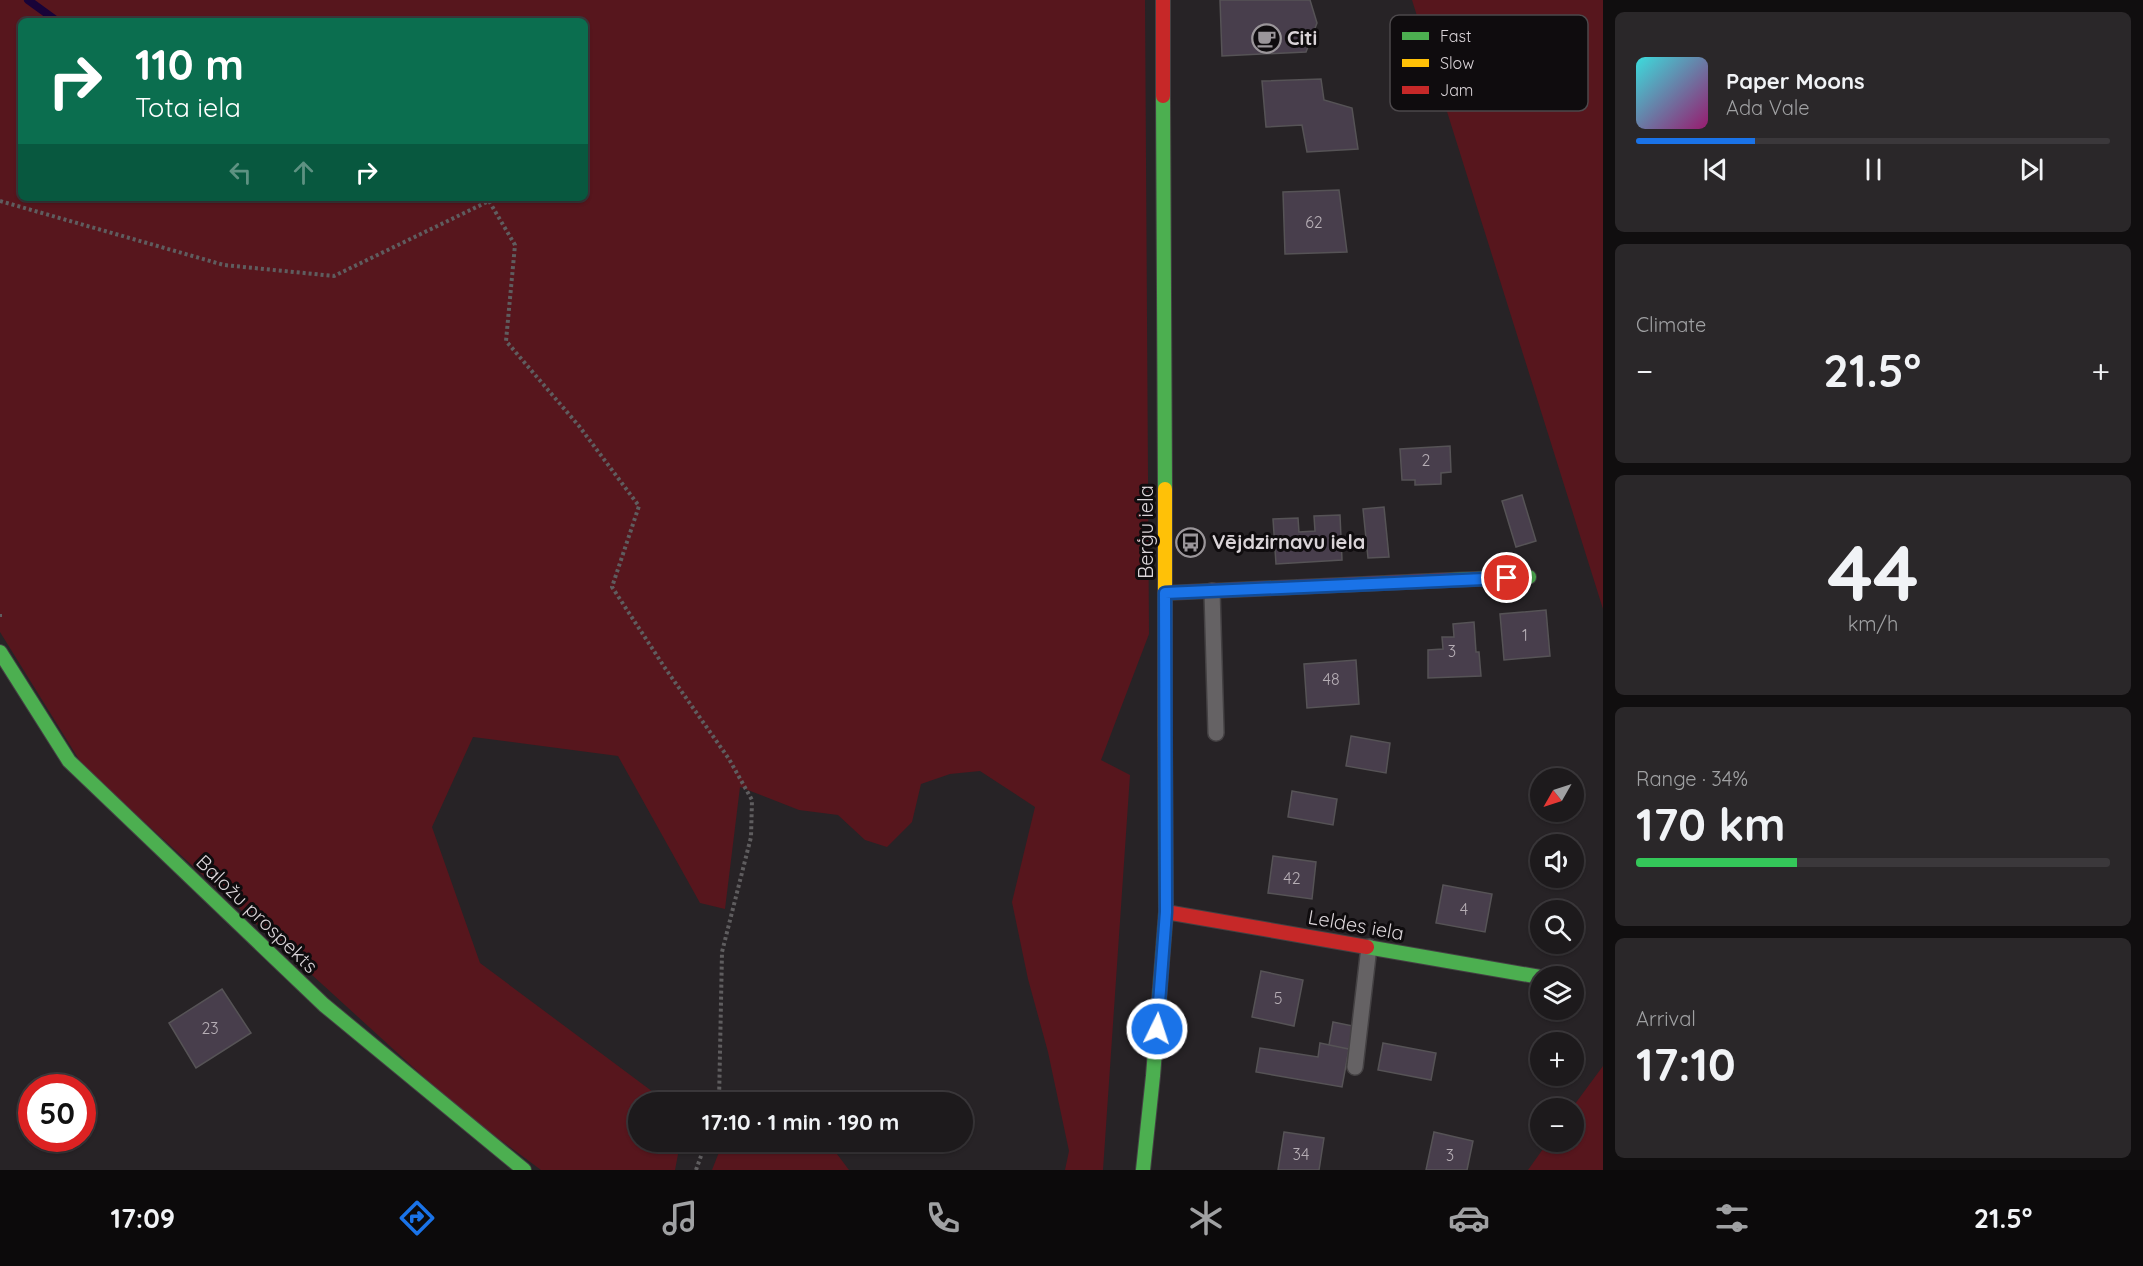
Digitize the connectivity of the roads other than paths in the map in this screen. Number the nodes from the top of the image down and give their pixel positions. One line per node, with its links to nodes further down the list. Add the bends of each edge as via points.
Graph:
1 (1162, 0): 4 (street, Berģu iela)
2 (1529, 577): 3 (street)
3 (1212, 591): 4 (street); 6 (lane)
4 (1165, 593): 7 (street, Berģu iela)
5 (0, 652): 11 (street, Baložu prospekts, via 69,761 324,1005)
6 (1216, 733)
7 (1166, 912): 8 (street, Leldes iela); 12 (street, Berģu iela)
8 (1369, 947): 9 (street, Leldes iela); 10 (lane)
9 (1530, 975)
10 (1354, 1067)
11 (524, 1170)
12 (1143, 1170)

